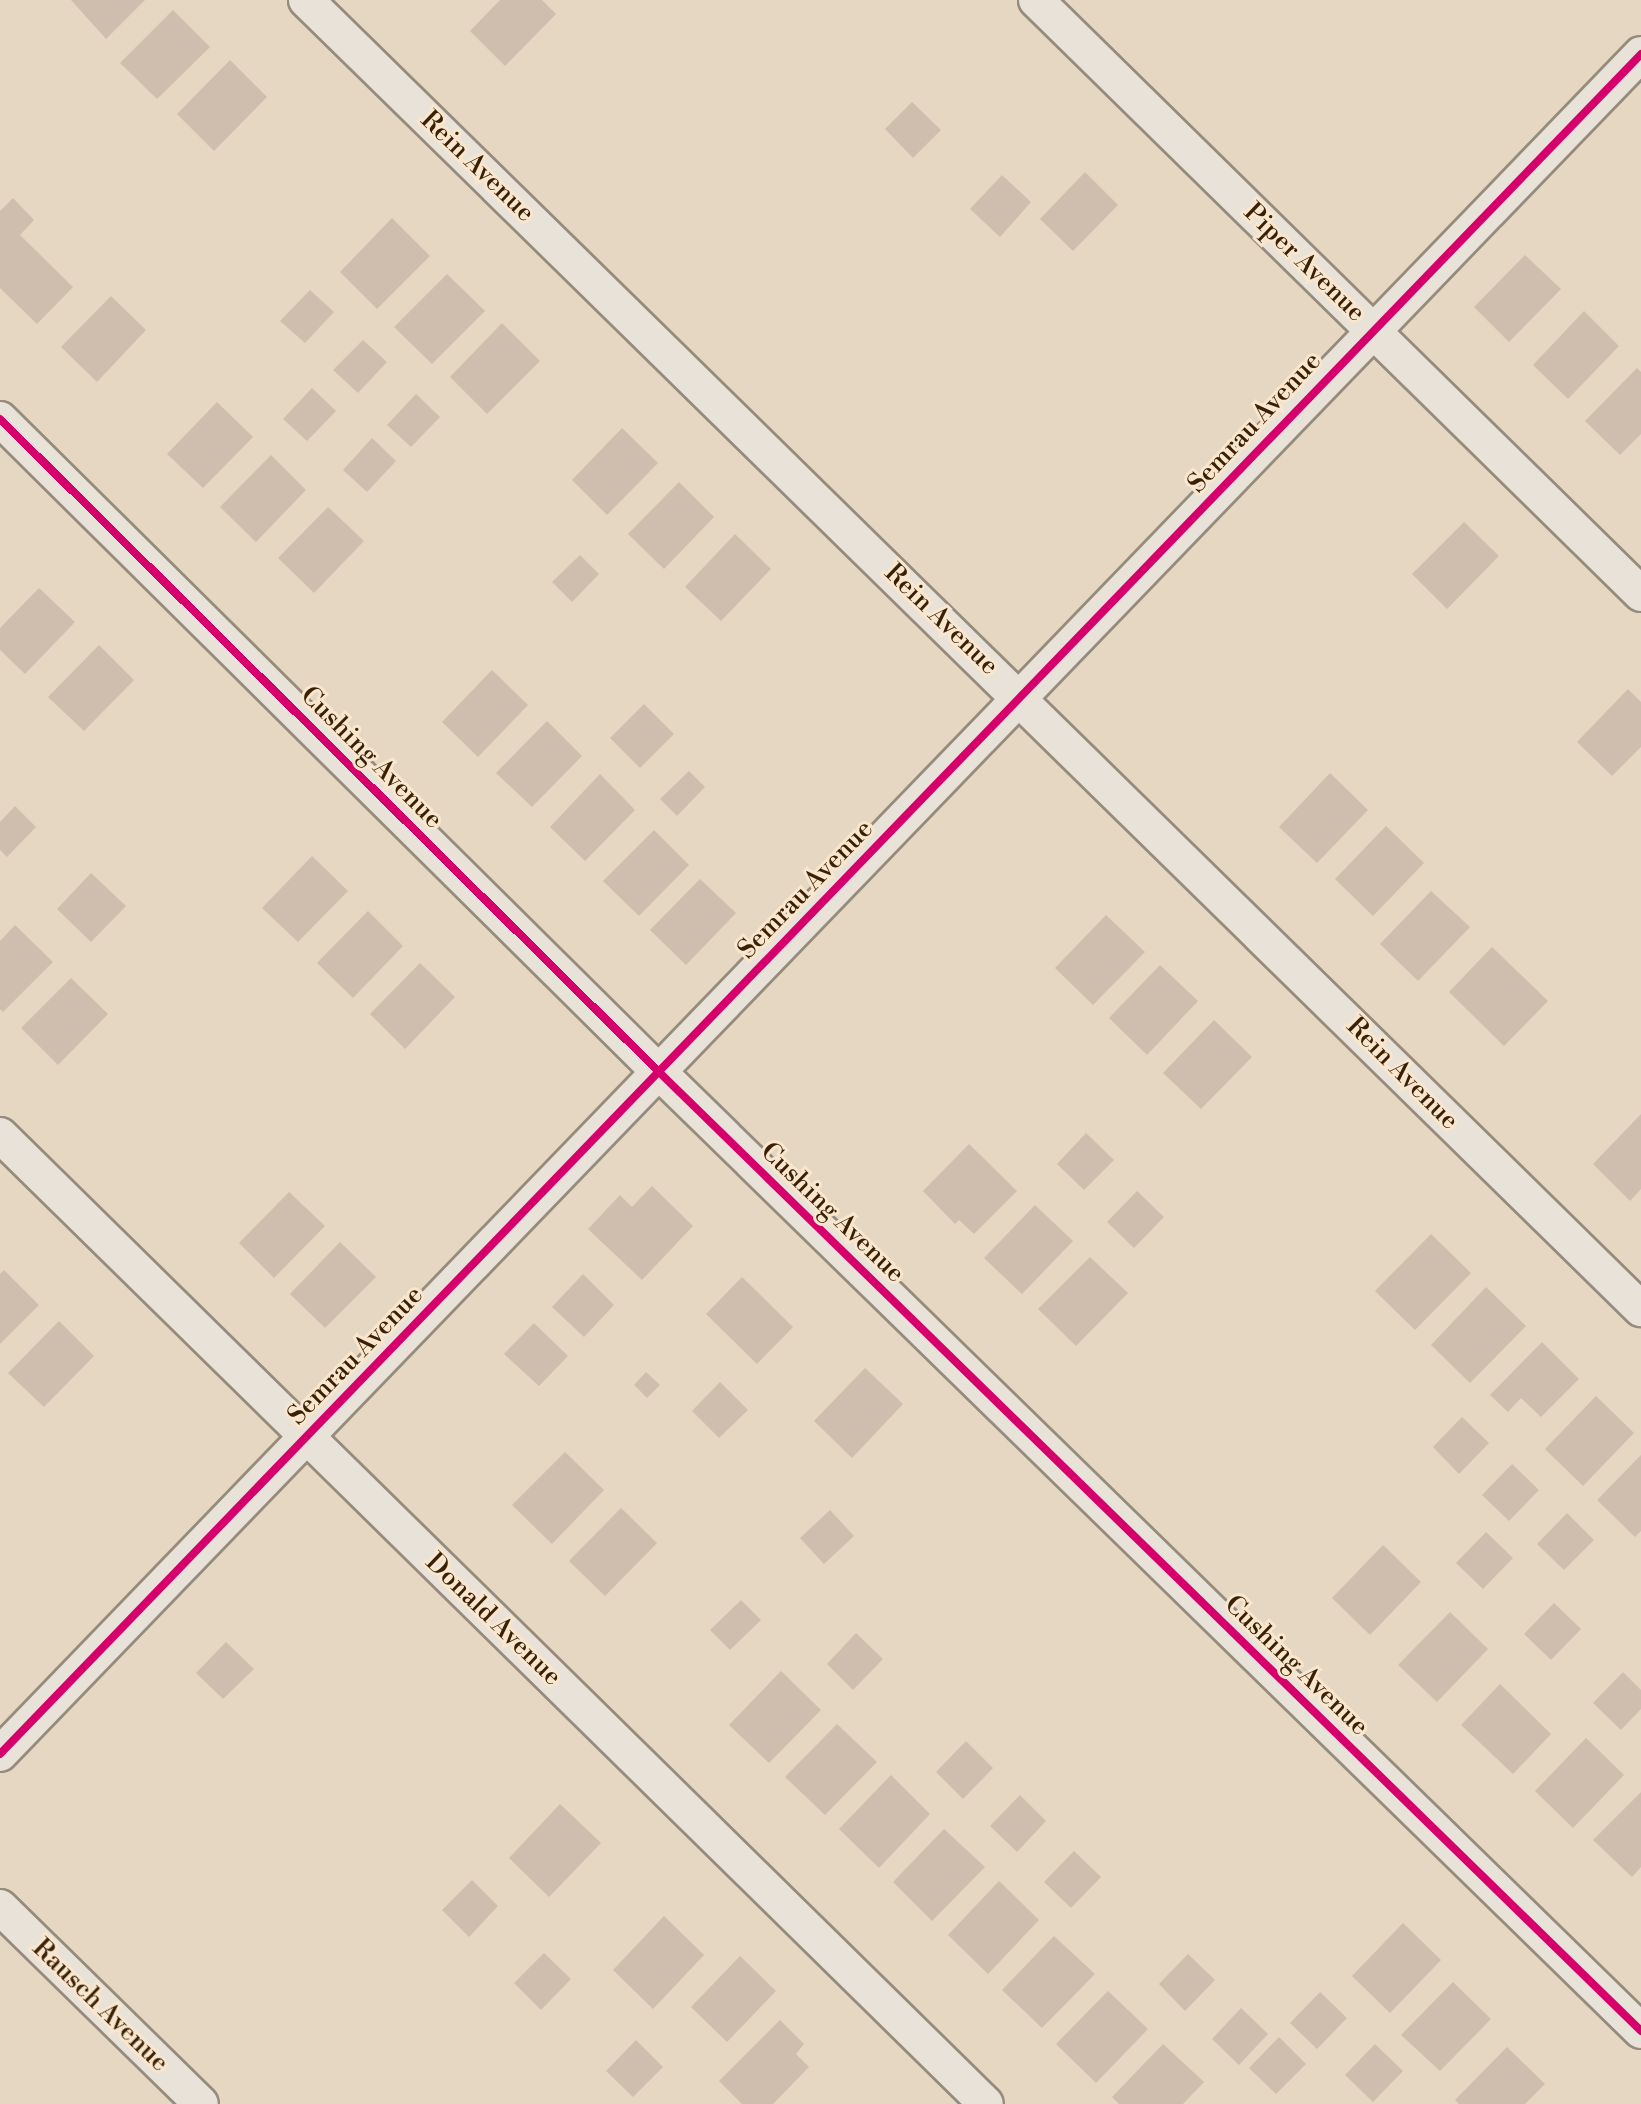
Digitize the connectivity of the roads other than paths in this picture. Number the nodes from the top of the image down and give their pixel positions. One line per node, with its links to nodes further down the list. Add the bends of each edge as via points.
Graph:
1 (306, 0): 7 (street, Rein Avenue)
2 (1036, 0): 4 (street, Piper Avenue)
3 (1641, 54): 4 (street, Semrau Avenue)
4 (1371, 330): 6 (street, Piper Avenue); 7 (street, Semrau Avenue)
5 (0, 419): 8 (street, Cushing Avenue)
6 (1641, 594)
7 (1021, 699): 8 (street, Semrau Avenue); 10 (street, Rein Avenue)
8 (658, 1071): 11 (street, Semrau Avenue); 14 (street, Cushing Avenue)
9 (0, 1135): 11 (street, Donald Avenue)
10 (1641, 1309)
11 (307, 1436): 12 (street, Semrau Avenue); 16 (street, Donald Avenue)
12 (0, 1754)
13 (0, 1907): 15 (street, Rausch Avenue)
14 (1641, 2031)
15 (201, 2104)
16 (986, 2104)

